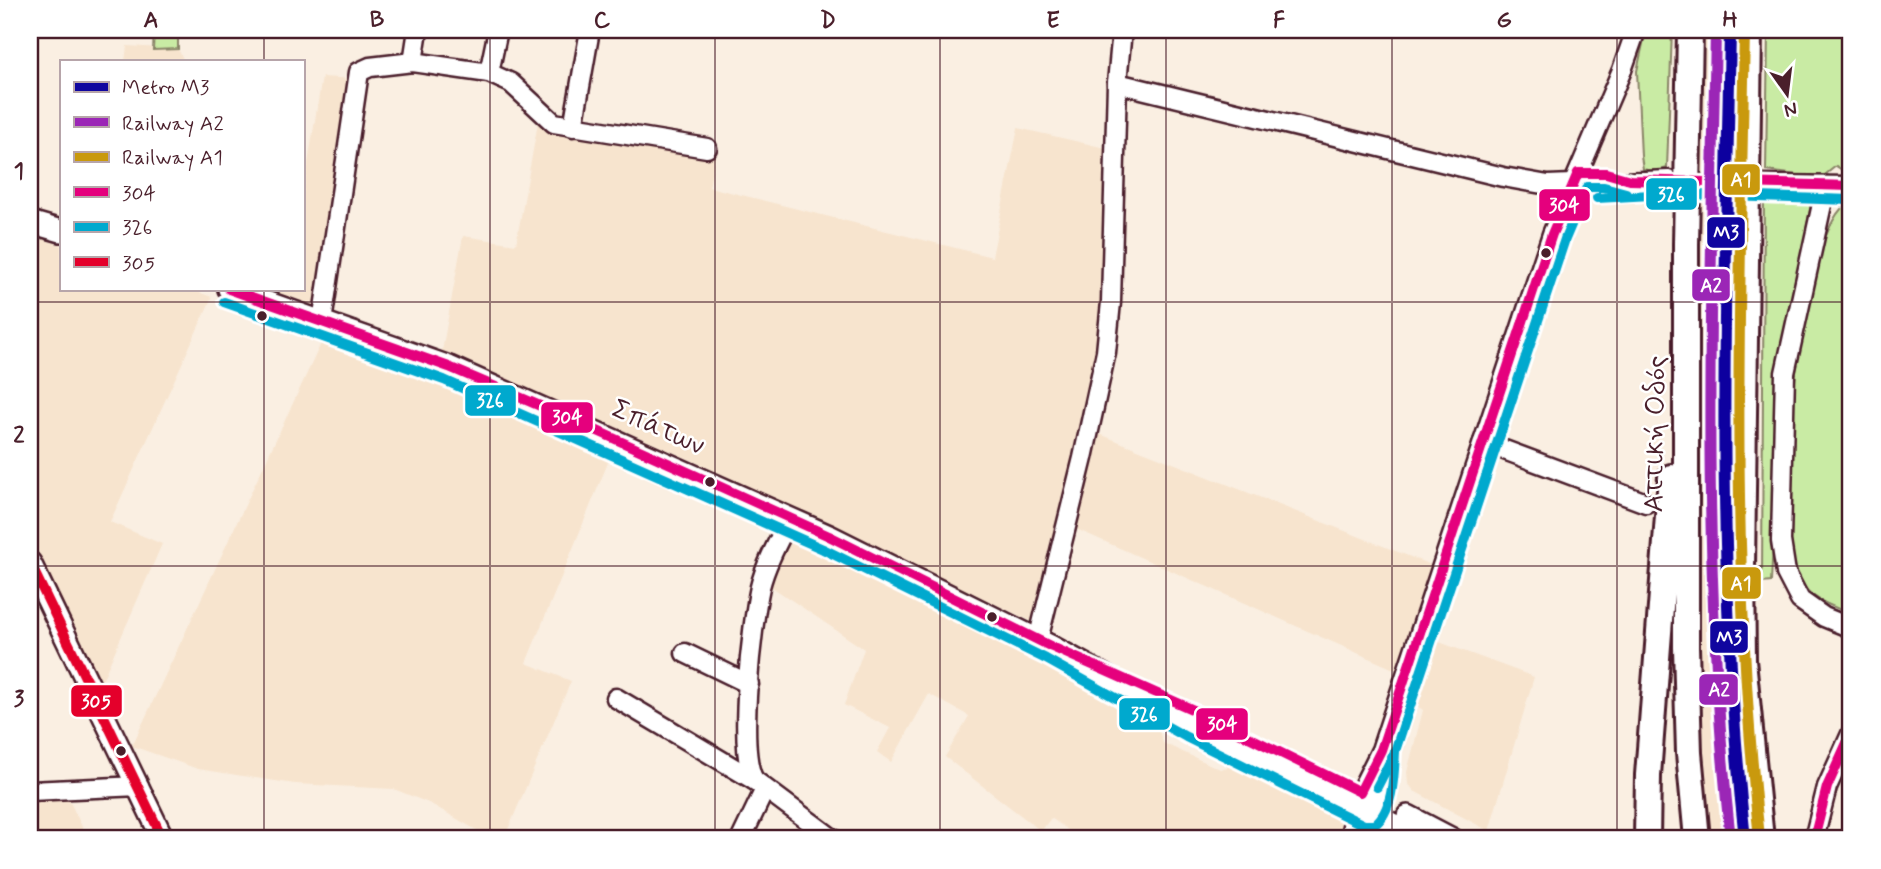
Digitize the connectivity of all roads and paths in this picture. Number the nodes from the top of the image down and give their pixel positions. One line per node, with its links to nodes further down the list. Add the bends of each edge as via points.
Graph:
1 (418, 30): 8 (street)
2 (498, 30): 9 (street)
3 (590, 30): 11 (street)
4 (1122, 30): 10 (street)
5 (1636, 30): 13 (street)
6 (1690, 30): 20 (highway, Αττική Οδός)
7 (1749, 30): 25 (highway)
8 (413, 62): 9 (street); 22 (street, via 359,72)
9 (489, 74): 11 (street, via 511,83 554,123)
10 (1117, 83): 13 (street, via 1482,174); 29 (street, via 1111,302 1105,352)
11 (573, 127): 12 (street)
12 (707, 148)
13 (1576, 179): 14 (street, via 1606,173 1630,180); 23 (street, via 1552,234)
14 (1669, 180)
15 (1764, 185): 16 (street)
16 (1826, 186): 17 (street); 28 (street, via 1784,373 1781,541 1788,580 1800,600)
17 (1851, 186)
18 (30, 222): 19 (main road)
19 (60, 231)
20 (1686, 243): 47 (highway); 48 (highway, Αττική Οδός, via 1686,674)
21 (232, 290): 22 (main road, Σπάτων)
22 (322, 322): 26 (main road, Σπάτων, via 449,367)
23 (1483, 442): 24 (street); 38 (street)
24 (1646, 503)
25 (1743, 515): 49 (highway, via 1743,660); 50 (highway, via 1763,738)
26 (790, 518): 29 (main road, Σπάτων); 31 (street, via 761,586)
27 (30, 563): 36 (main road)
28 (1851, 628)
29 (1045, 643): 38 (main road, Σπάτων, via 1196,711)
30 (685, 653): 31 (street)
31 (749, 684): 35 (street, via 748,763)
32 (616, 698): 35 (street)
33 (1851, 734): 34 (street)
34 (1843, 772): 51 (street, via 1821,807)
35 (760, 785): 40 (street); 41 (street)
36 (139, 786): 37 (street); 39 (main road)
37 (30, 792)
38 (1365, 802): 42 (street); 43 (street); 44 (street, via 1382,832); 45 (main road, Σπάτων); 46 (main road, Σπάτων)
39 (163, 839)
40 (741, 839)
41 (833, 839)
42 (1349, 839)
43 (1360, 839)
44 (1394, 839)
45 (1422, 839)
46 (1451, 839)
47 (1647, 839)
48 (1696, 839)
49 (1762, 839)
50 (1778, 839)
51 (1814, 839)

